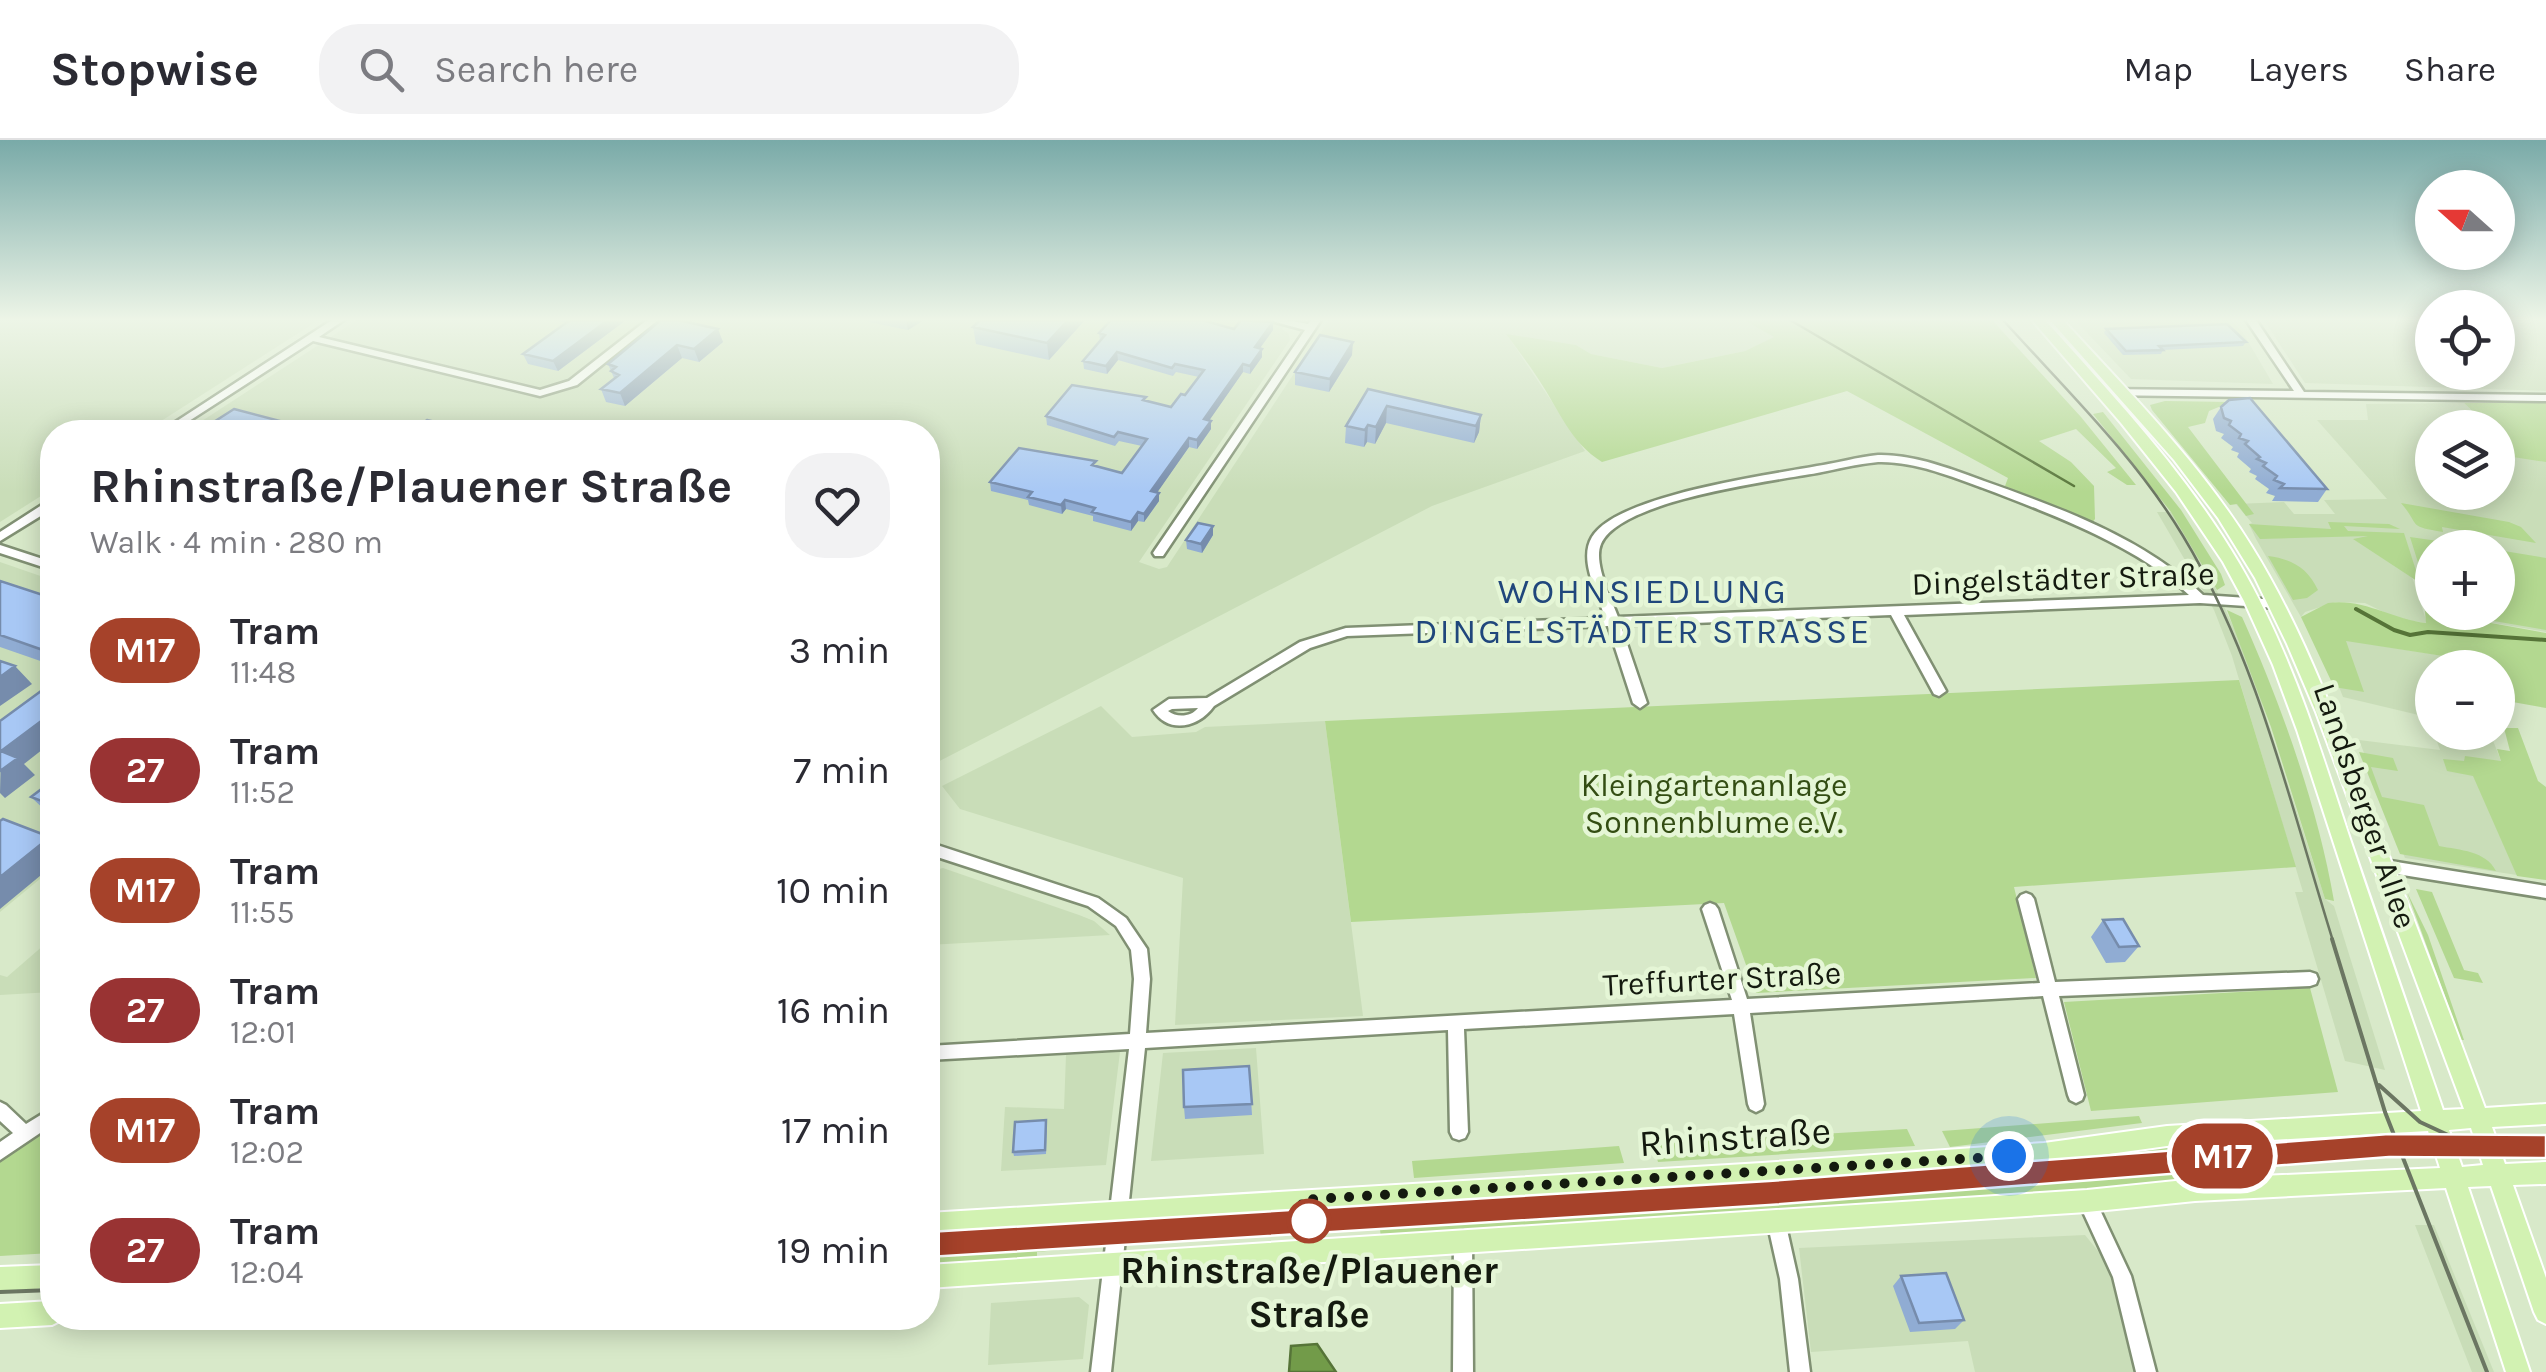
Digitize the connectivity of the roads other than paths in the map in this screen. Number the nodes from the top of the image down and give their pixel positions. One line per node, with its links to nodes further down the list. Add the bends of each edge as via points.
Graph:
1 (249, 377): 12 (street)
2 (475, 377): 3 (street, via 540,393)
3 (581, 377)
4 (1278, 377): 16 (street)
5 (2089, 377): 8 (main road, Landsberger Allee)
6 (2108, 377): 9 (main road, Landsberger Allee)
7 (2290, 377): 10 (street)
8 (2102, 392): 9 (street); 19 (main road, Landsberger Allee, via 2169,470)
9 (2121, 392): 10 (street); 20 (main road, Landsberger Allee, via 2226,520)
10 (2302, 396): 11 (street)
11 (2546, 398)
12 (183, 420)
13 (40, 512): 14 (street)
14 (0, 537)
15 (0, 549): 17 (street)
16 (1159, 553)
17 (40, 562)
18 (2200, 600): 19 (street, Dingelstädter Straße); 21 (street, Dingelstädter Straße); 22 (street, via 2150,562 2008,492 1889,459 1740,483 1618,520 1591,545)
19 (2253, 602): 20 (street, Dingelstädter Straße); 42 (main road, Landsberger Allee, via 2288,678)
20 (2277, 604): 27 (main road, Landsberger Allee)
21 (1896, 612): 22 (street, Dingelstädter Straße); 23 (street)
22 (1613, 622): 24 (street, Dingelstädter Straße, via 1333,635); 25 (street)
23 (1938, 690)
24 (1209, 703)
25 (1640, 703)
26 (940, 852): 35 (street, via 1110,911 1139,949)
27 (2384, 866): 28 (street); 41 (main road, Landsberger Allee)
28 (2546, 892)
29 (2026, 898): 32 (street)
30 (1710, 909): 33 (street)
31 (2310, 979): 32 (street, Treffurter Straße)
32 (2051, 990): 33 (street, Treffurter Straße); 37 (street)
33 (1741, 1008): 34 (street, Treffurter Straße); 38 (street)
34 (1456, 1024): 35 (street, Treffurter Straße); 44 (street)
35 (1138, 1040): 36 (street, Treffurter Straße); 51 (street)
36 (940, 1053)
37 (2076, 1095)
38 (1756, 1104)
39 (0, 1110): 45 (street)
40 (2546, 1114): 41 (main road, Rhinstraße)
41 (2479, 1118): 42 (main road, Rhinstraße); 48 (main road, Landsberger Allee)
42 (2438, 1121): 49 (main road, Landsberger Allee); 51 (main road, Rhinstraße, via 2167,1136 2044,1154 1781,1172)
43 (40, 1124): 45 (street)
44 (1459, 1132)
45 (25, 1134): 46 (street)
46 (0, 1152)
47 (2546, 1173): 48 (main road)
48 (2499, 1176): 49 (main road); 59 (main road, Landsberger Allee)
49 (2455, 1178): 50 (main road); 66 (main road, Landsberger Allee)
50 (2087, 1201): 52 (main road); 65 (street, via 2122,1276)
51 (1121, 1211): 53 (main road, Rhinstraße); 55 (street)
52 (1776, 1221): 54 (main road); 64 (street)
53 (940, 1223)
54 (1463, 1240): 55 (main road); 63 (street)
55 (1114, 1266): 56 (main road); 62 (street)
56 (940, 1276)
57 (40, 1277): 58 (main road)
58 (0, 1279)
59 (2546, 1312)
60 (40, 1314): 61 (main road)
61 (0, 1316)
62 (1101, 1372)
63 (1463, 1372)
64 (1800, 1372)
65 (2146, 1372)
66 (2518, 1372)

